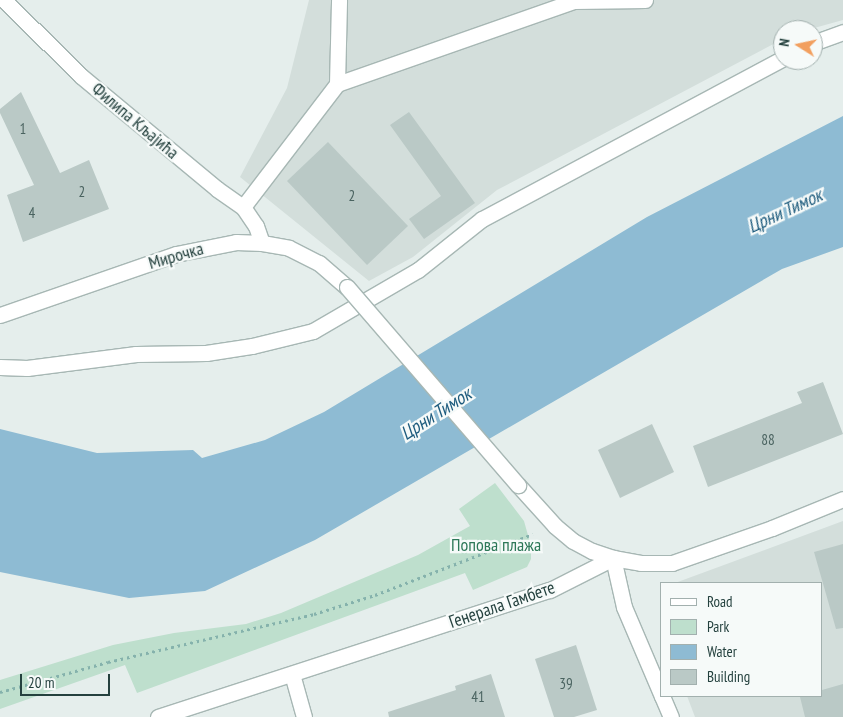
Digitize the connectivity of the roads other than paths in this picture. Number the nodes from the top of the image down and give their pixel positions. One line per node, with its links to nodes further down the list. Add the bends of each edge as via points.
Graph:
1 (4, 0): 9 (street, Филипа Кљајића, via 81,76)
2 (339, 0): 8 (street)
3 (645, 0): 4 (street)
4 (574, 1): 8 (street)
5 (843, 32): 6 (street)
6 (823, 39)
7 (773, 63): 12 (street, via 482,219 418,270 312,330 252,346 206,353 136,354 27,368)
8 (337, 84): 9 (street)
9 (243, 207): 10 (street, Филипа Кљајића, via 256,226)
10 (262, 243): 11 (street, Мирочка, via 236,242 176,254); 14 (street, Мирочка, bridge, via 289,248 319,263 347,287 556,526 573,541)
11 (0, 315)
12 (0, 367)
13 (843, 499): 14 (street, via 672,563 641,563)
14 (613, 558): 15 (street, Генерала Гамбете, via 550,590); 16 (street, via 624,608)
15 (292, 674): 18 (street, Генерала Гамбете); 19 (street)
16 (660, 691)
17 (662, 697): 20 (street)
18 (158, 717)
19 (304, 717)
20 (671, 717)

